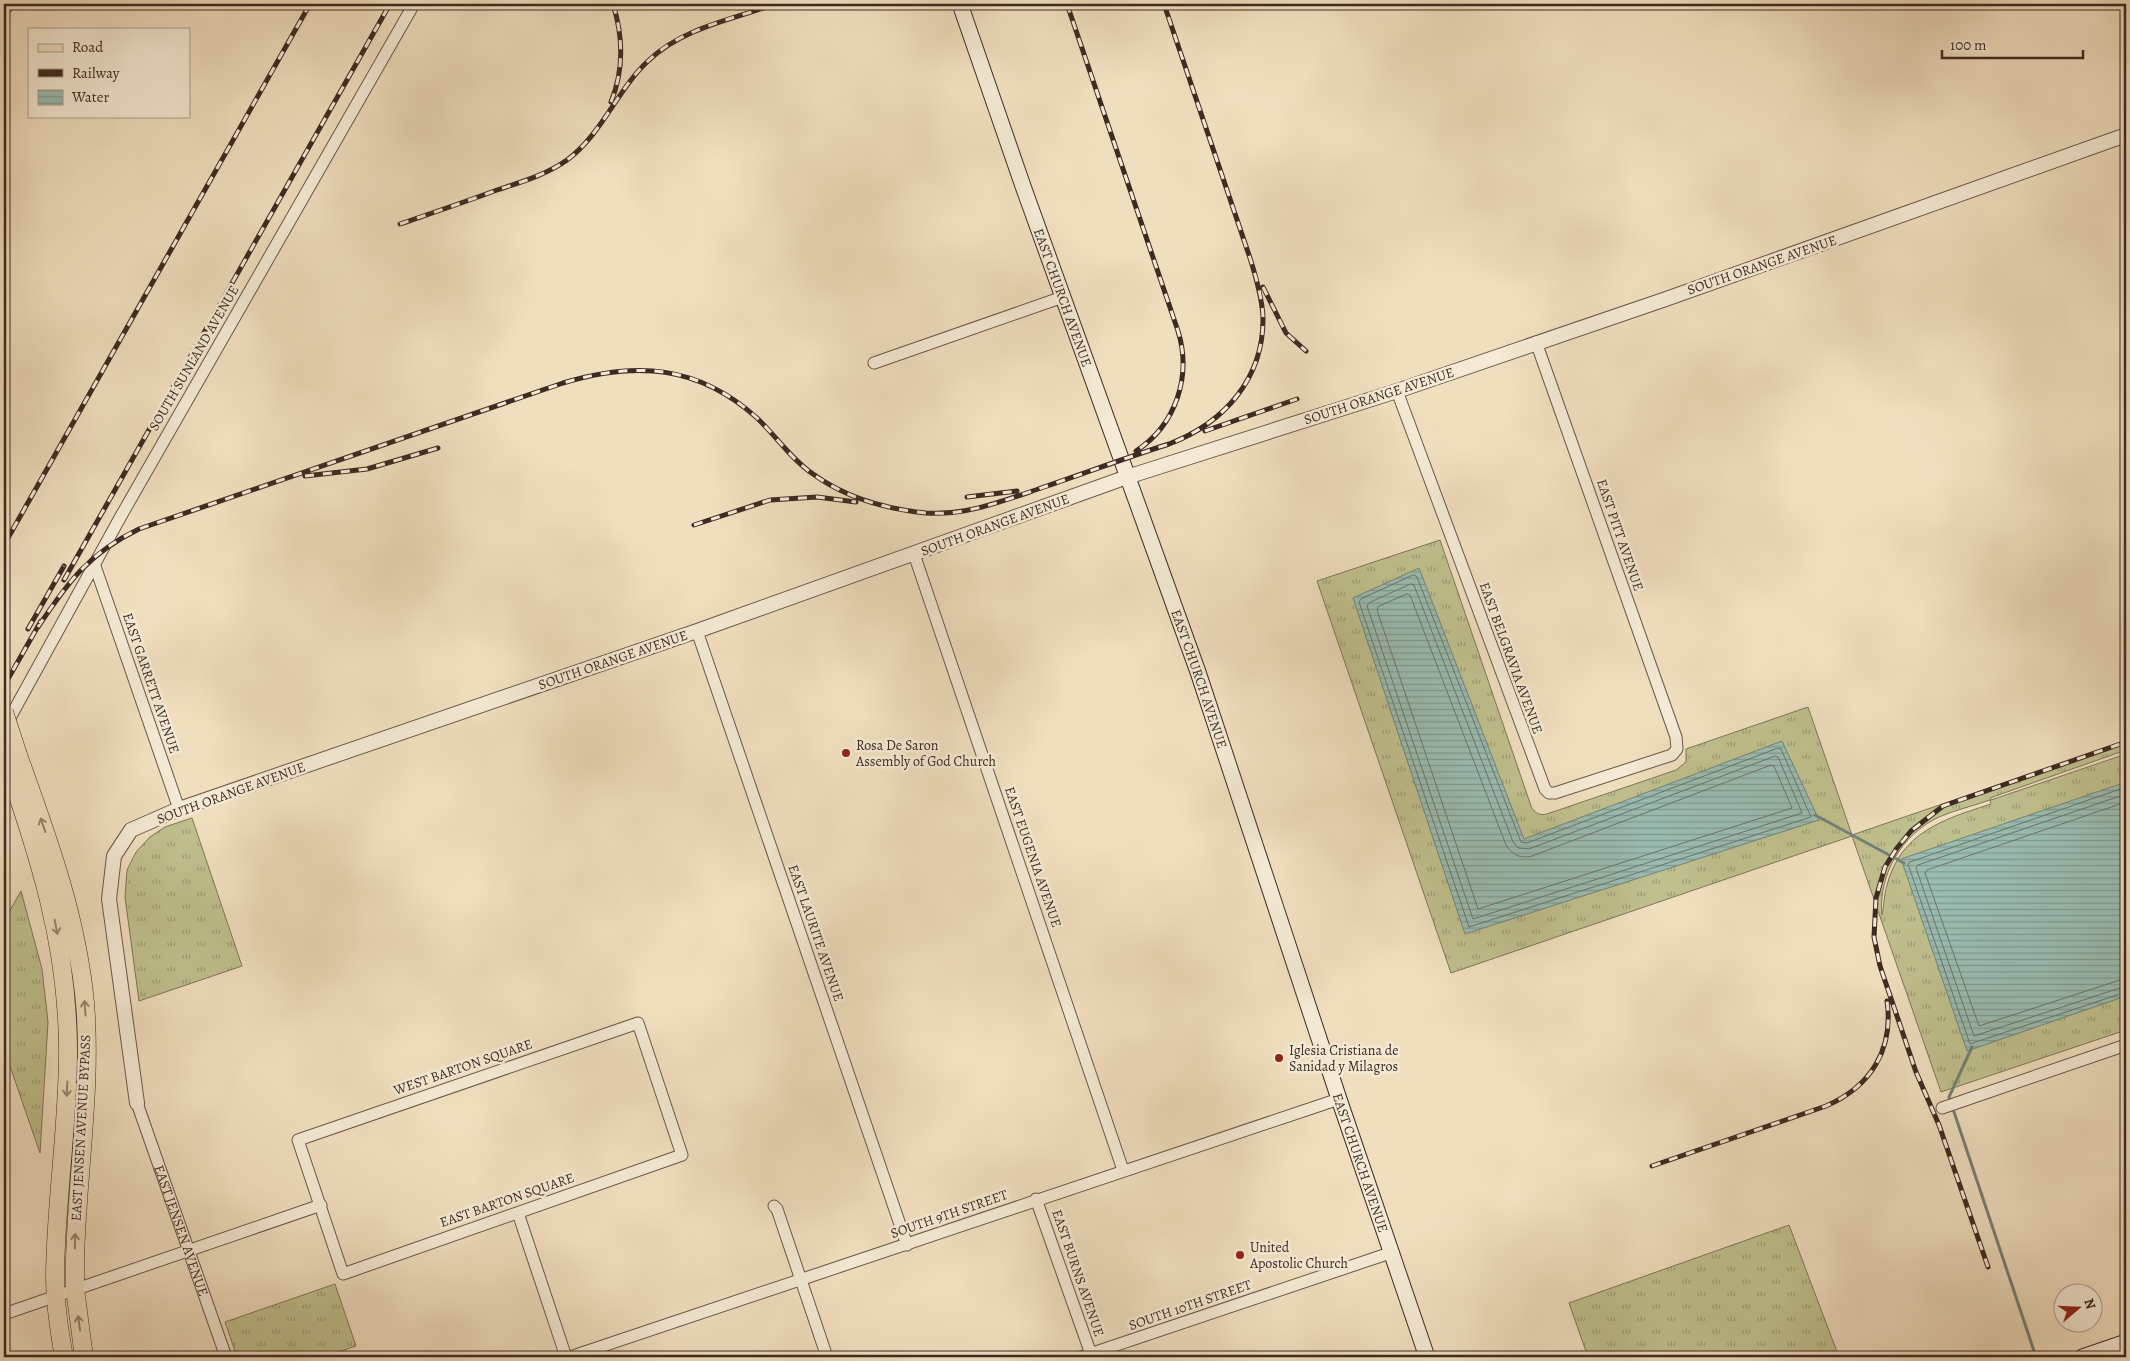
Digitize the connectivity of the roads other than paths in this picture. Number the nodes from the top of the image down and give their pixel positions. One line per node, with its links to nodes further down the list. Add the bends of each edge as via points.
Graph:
1 (414, 4): 10 (street, SOUTH SUNLAND AVENUE)
2 (960, 4): 4 (main road, EAST CHURCH AVENUE)
3 (2126, 135): 5 (street, SOUTH ORANGE AVENUE, via 1692,290)
4 (1064, 297): 6 (street); 8 (main road, EAST CHURCH AVENUE)
5 (1536, 342): 7 (street, SOUTH ORANGE AVENUE); 14 (street, EAST PITT AVENUE)
6 (874, 363)
7 (1397, 391): 8 (street, SOUTH ORANGE AVENUE); 14 (street, EAST BELGRAVIA AVENUE, via 1545,789 1555,793 1672,755 1677,749)
8 (1127, 477): 9 (street, SOUTH ORANGE AVENUE); 19 (main road, EAST CHURCH AVENUE, via 1199,675)
9 (914, 554): 11 (street, SOUTH ORANGE AVENUE); 23 (street, EAST EUGENIA AVENUE)
10 (95, 566): 13 (street, SOUTH SUNLAND AVENUE); 16 (street, EAST GARRETT AVENUE)
11 (698, 631): 16 (street, SOUTH ORANGE AVENUE); 28 (street, EAST LAURITE AVENUE)
12 (4, 712): 15 (main road, bridge)
13 (4, 730)
14 (1676, 737)
15 (10, 760): 17 (main road)
16 (179, 809): 20 (street, SOUTH ORANGE AVENUE, via 131,830 114,856 109,900)
17 (51, 875): 32 (main road, EAST JENSEN AVENUE BYPASS, one-way to 17, via 87,1045 85,1003 70,912); 33 (main road, EAST JENSEN AVENUE BYPASS, one-way to 33, via 68,1036)
18 (2126, 1045): 21 (street)
19 (1339, 1099): 23 (street, SOUTH 9TH STREET); 30 (main road, EAST CHURCH AVENUE)
20 (137, 1103): 29 (street, EAST JENSEN AVENUE)
21 (1942, 1108)
22 (682, 1155): 25 (street, WEST BARTON SQUARE, via 638,1023 298,1140); 27 (street, EAST BARTON SQUARE)
23 (1123, 1170): 24 (street, SOUTH 9TH STREET)
24 (1036, 1200): 28 (street, SOUTH 9TH STREET); 36 (street, EAST BURNS AVENUE)
25 (321, 1205): 27 (street, EAST BARTON SQUARE, via 343,1274); 29 (street)
26 (774, 1206): 31 (street)
27 (518, 1213): 40 (street)
28 (907, 1245): 31 (street, SOUTH 9TH STREET)
29 (188, 1250): 32 (street); 39 (street, EAST JENSEN AVENUE)
30 (1393, 1252): 36 (street, SOUTH 10TH STREET); 43 (main road, EAST CHURCH AVENUE)
31 (800, 1279): 41 (street, SOUTH 9TH STREET); 42 (street)
32 (75, 1289): 33 (street); 38 (main road, EAST JENSEN AVENUE BYPASS, one-way to 32)
33 (56, 1296): 34 (street); 37 (main road, EAST JENSEN AVENUE BYPASS)
34 (4, 1314)
35 (2126, 1342): 44 (main road)
36 (1088, 1356)
37 (64, 1357)
38 (84, 1357)
39 (226, 1357)
40 (566, 1357)
41 (570, 1357)
42 (827, 1357)
43 (1428, 1357)
44 (2082, 1357)

